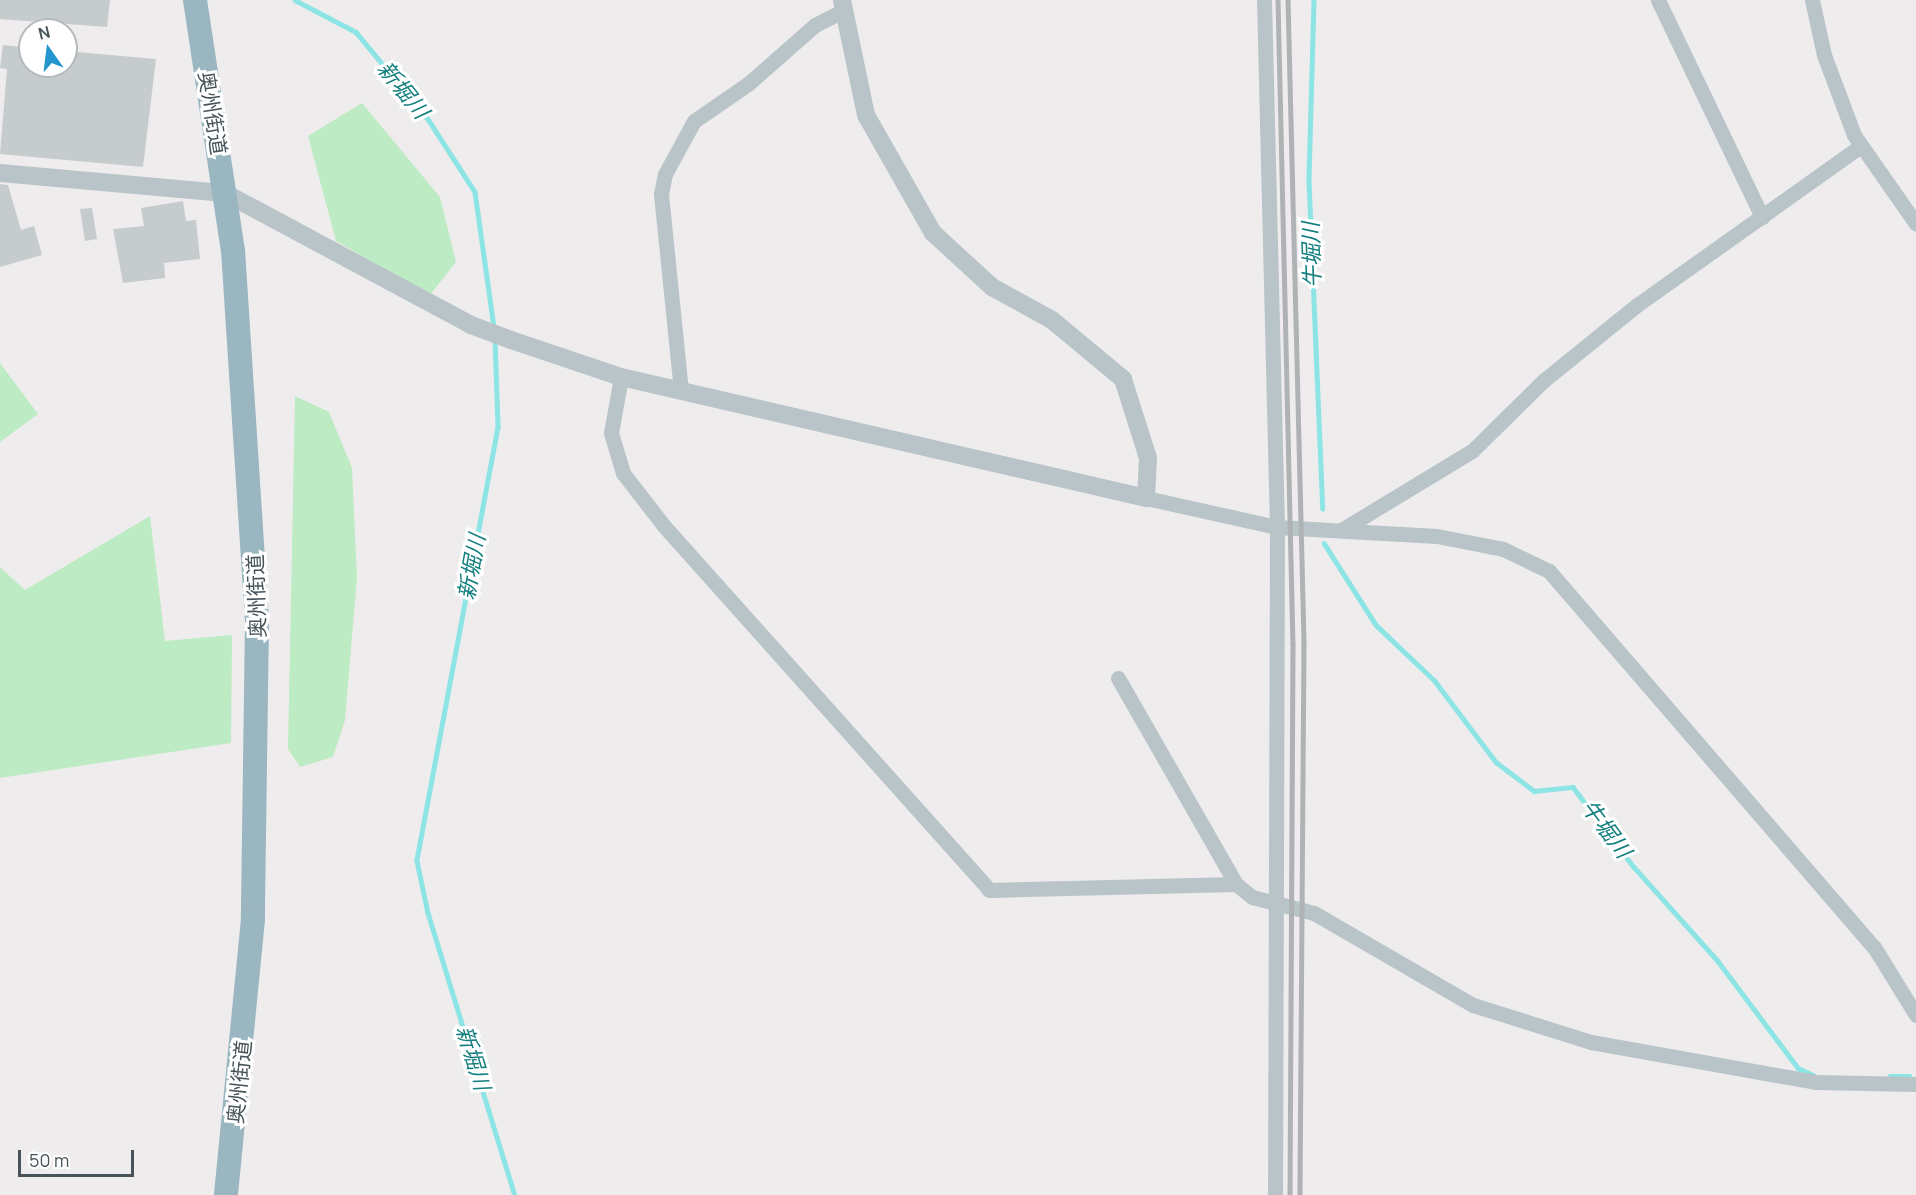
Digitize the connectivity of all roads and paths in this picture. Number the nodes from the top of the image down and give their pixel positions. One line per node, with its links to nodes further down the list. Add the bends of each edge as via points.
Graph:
1 (195, 0): 8 (highway, 奥州街道)
2 (1264, 0): 14 (street)
3 (1658, 0): 9 (street)
4 (1812, 0): 6 (street, via 1830,75)
5 (843, 5): 12 (street, via 749,83 694,121 665,174 661,194); 13 (street, via 866,115 933,233 992,287 1062,327 1123,379 1148,458)
6 (1859, 147): 9 (street); 10 (street)
7 (0, 173): 8 (street)
8 (225, 193): 11 (street, via 482,329); 21 (highway, 奥州街道, via 250,447 259,716 253,919)
9 (1762, 217): 15 (street, via 1637,305 1543,381 1472,451)
10 (1916, 224)
11 (621, 377): 12 (street); 17 (street, via 611,433 623,473 687,552 989,890)
12 (681, 391): 13 (street)
13 (1146, 498): 14 (street)
14 (1277, 527): 15 (street); 18 (street)
15 (1343, 529): 19 (street, via 1437,536 1503,549 1549,571 1874,947)
16 (1118, 678): 17 (street)
17 (1236, 884): 18 (street)
18 (1278, 908): 20 (street, via 1314,913 1473,1005 1591,1042 1815,1082); 22 (street)
19 (1916, 1015)
20 (1916, 1084)
21 (226, 1195)
22 (1275, 1195)

